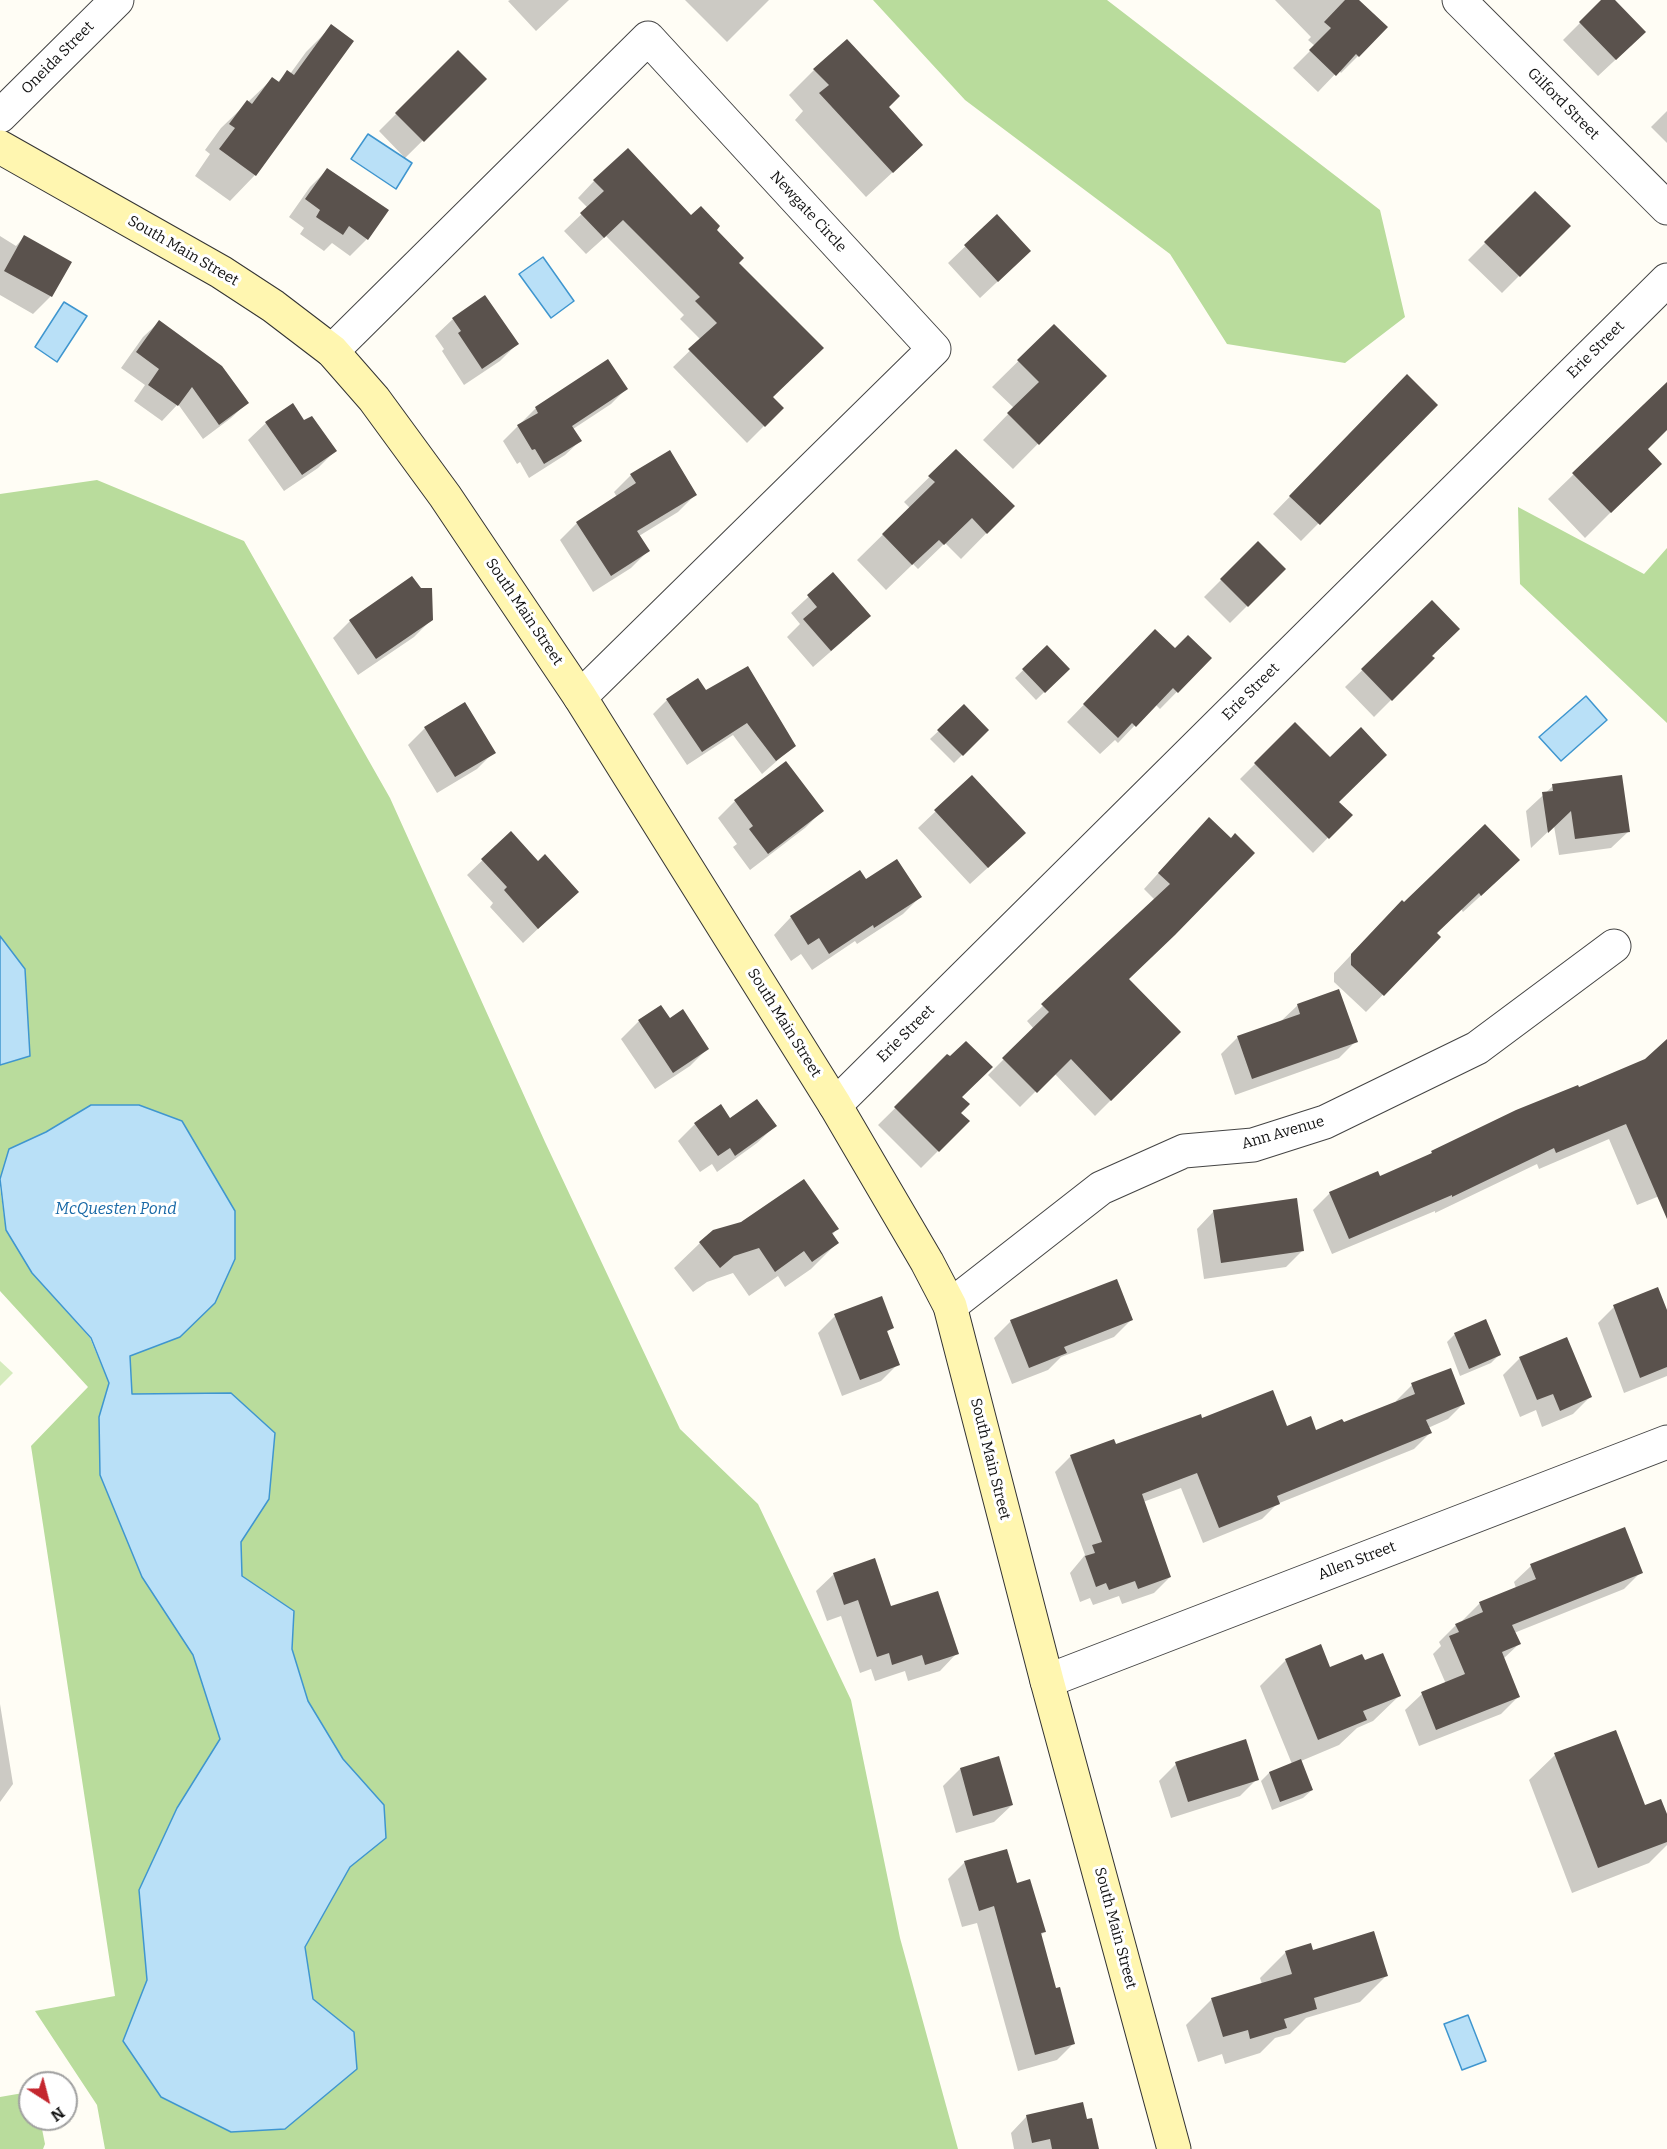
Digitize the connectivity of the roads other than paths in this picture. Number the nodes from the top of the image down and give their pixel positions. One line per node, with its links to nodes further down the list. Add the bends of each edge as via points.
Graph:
1 (117, 0): 3 (street, Oneida Street)
2 (1459, 0): 5 (street, Gilford Street)
3 (0, 116)
4 (0, 147): 7 (main road, South Main Street, via 221,272)
5 (1667, 208)
6 (1667, 280): 10 (street, Erie Street)
7 (332, 351): 8 (main road, South Main Street, via 374,399 439,487); 8 (street, Newgate Circle, via 648,38 934,349)
8 (580, 697): 10 (main road, South Main Street)
9 (1614, 946): 11 (street, Ann Avenue, via 1477,1048 1325,1122 1252,1145 1184,1151 1101,1188)
10 (835, 1105): 11 (main road, South Main Street)
11 (950, 1306): 13 (main road, South Main Street)
12 (1667, 1442): 13 (street, Allen Street)
13 (1047, 1681): 14 (main road, South Main Street)
14 (1174, 2149)

